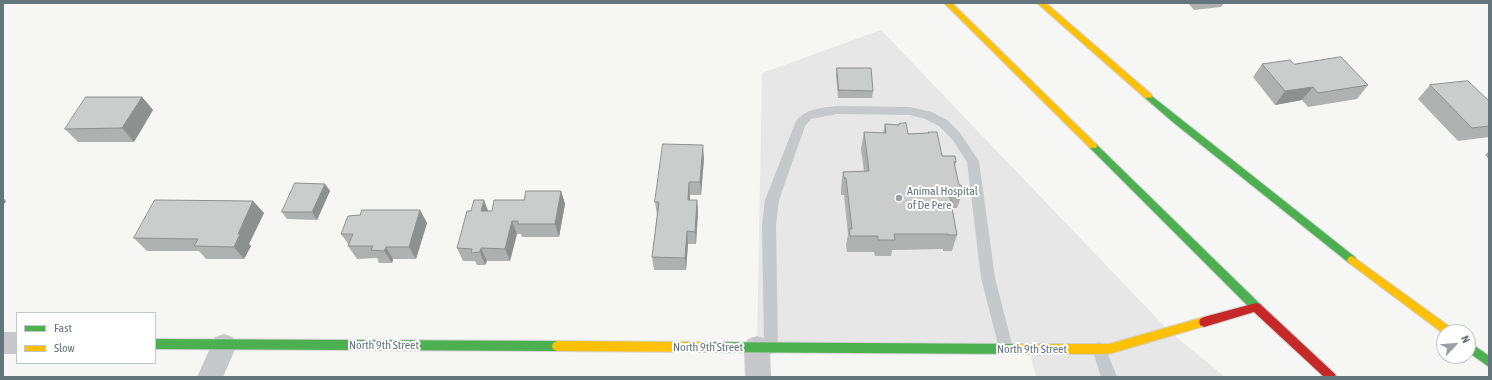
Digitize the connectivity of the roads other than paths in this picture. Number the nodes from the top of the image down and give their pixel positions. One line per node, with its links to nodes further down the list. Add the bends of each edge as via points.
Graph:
1 (948, 3): 3 (main road)
2 (1041, 3): 4 (main road, via 1177,121 1352,260)
3 (1256, 307): 11 (main road, North 9th Street, via 1109,349); 17 (main road)
4 (1438, 324)
5 (3, 343): 6 (street)
6 (16, 343)
7 (156, 344): 8 (main road, North 9th Street)
8 (224, 344): 9 (main road, North 9th Street); 14 (street)
9 (764, 347): 10 (main road, North 9th Street); 10 (lane, via 772,200 800,124 807,116 837,110 910,111 928,115 943,123 956,136 973,161 988,278); 15 (street)
10 (1006, 348): 11 (main road, North 9th Street)
11 (1099, 349): 16 (lane)
12 (1476, 352): 13 (main road)
13 (1489, 362)
14 (210, 377)
15 (758, 377)
16 (1109, 377)
17 (1331, 377)

